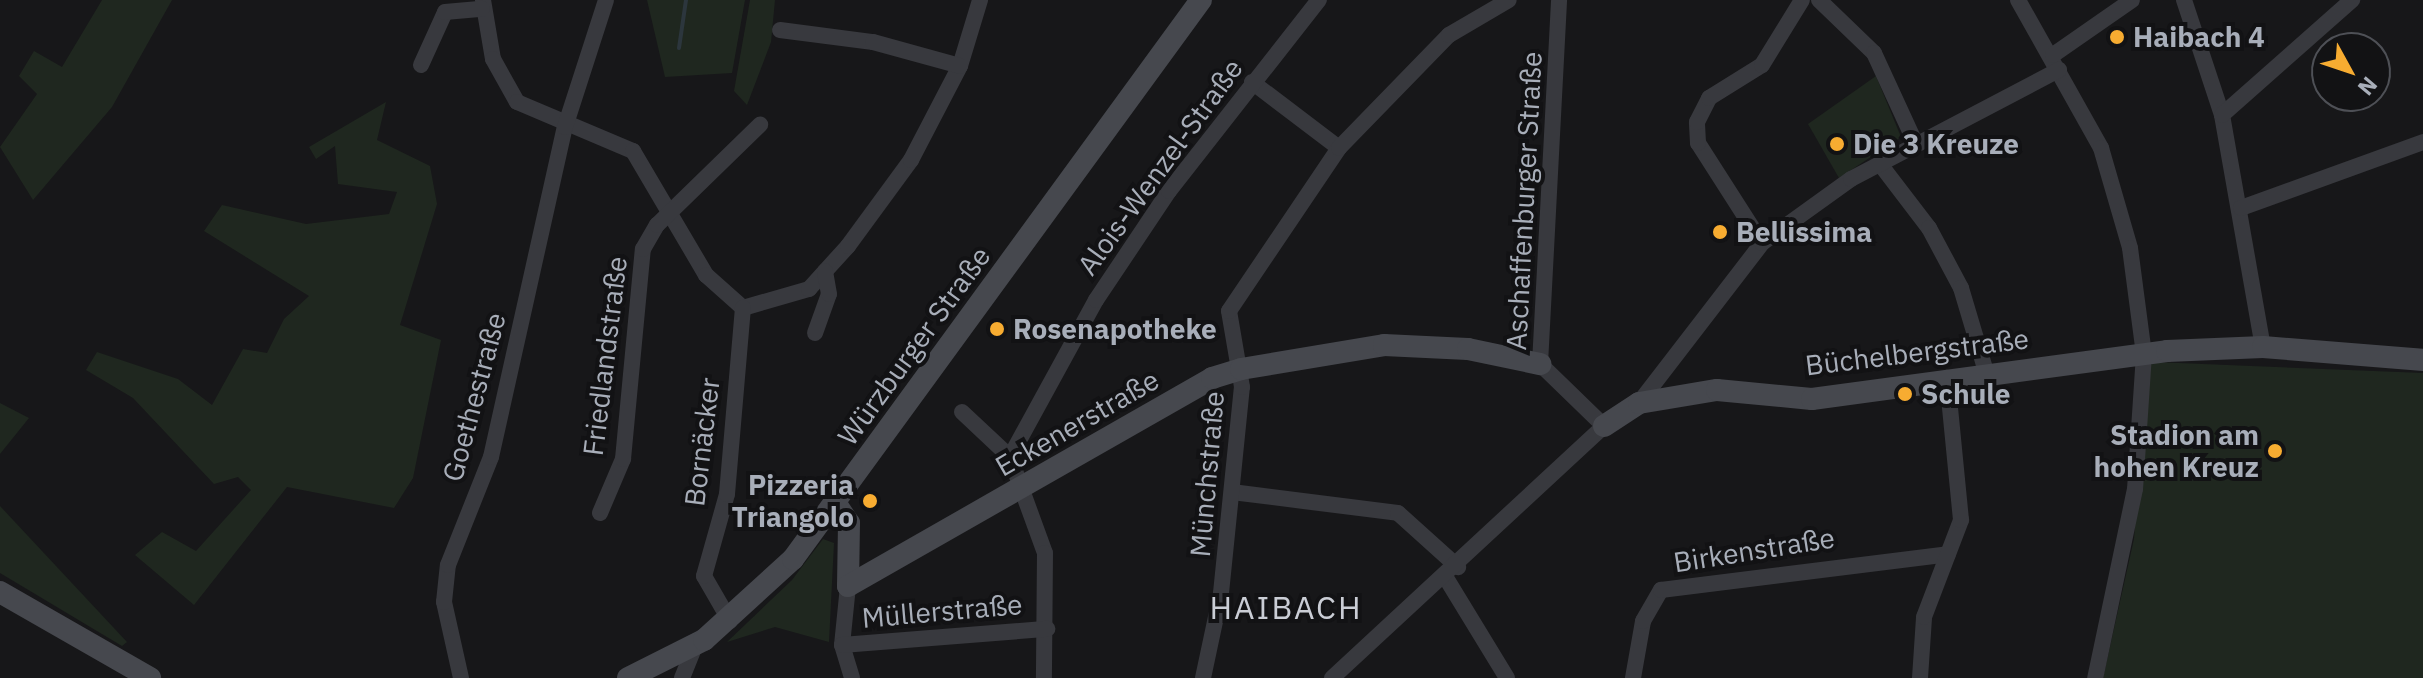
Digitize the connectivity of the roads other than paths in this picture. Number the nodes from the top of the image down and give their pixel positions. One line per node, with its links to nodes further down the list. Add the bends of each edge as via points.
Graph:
1 (606, 0): 21 (street, Goethestraße)
2 (980, 0): 17 (street)
3 (1201, 0): 45 (street, Würzburger Straße)
4 (1319, 0): 18 (street, Alois-Wenzel-Straße)
5 (1509, 0): 24 (street, Münchstraße, via 1449,35)
6 (1559, 0): 35 (street, Aschaffenburger Straße)
7 (1802, 0): 28 (street, via 1762,65 1709,98 1697,122 1698,143)
8 (1819, 0): 22 (street, via 1874,53)
9 (2018, 0): 15 (street)
10 (2132, 0): 15 (street)
11 (2184, 0): 19 (street)
12 (2352, 0): 19 (street)
13 (482, 5): 16 (street, via 445,12); 21 (street, via 493,59 517,102)
14 (780, 30): 17 (street, via 873,42)
15 (2056, 62): 22 (street); 33 (street, via 2101,148 2130,248)
16 (421, 65)
17 (960, 66): 29 (street, via 911,160)
18 (1252, 82): 24 (street); 42 (street, Alois-Wenzel-Straße, via 1096,300)
19 (2222, 115): 26 (street)
20 (760, 125): 27 (street, Friedlandstraße)
21 (565, 127): 27 (street, via 633,151); 56 (street, Goethestraße, via 491,457 448,565 444,602)
22 (1915, 142): 25 (street)
23 (2423, 142): 26 (street)
24 (1339, 148): 36 (street, Münchstraße, via 1229,311)
25 (1880, 164): 28 (street, via 1819,198); 37 (street, via 1929,228 1961,288)
26 (2241, 208): 32 (street)
27 (673, 215): 30 (street, via 706,275); 46 (street, Friedlandstraße, via 657,225 638,268 623,459)
28 (1762, 243): 39 (street)
29 (825, 271): 30 (street, via 809,289); 31 (street, via 829,294)
30 (743, 308): 51 (street, Bornäcker, via 727,494 704,576)
31 (815, 333)
32 (2263, 347): 33 (street, Büchelbergstraße); 34 (street, Büchelbergstraße)
33 (2144, 354): 37 (street, Büchelbergstraße); 66 (street, via 2135,489)
34 (2423, 360)
35 (1540, 364): 36 (street, Eckenerstraße, via 1468,349 1384,345); 41 (street, Aschaffenburger Straße)
36 (1241, 369): 43 (street, Eckenerstraße, via 1212,378); 44 (street, Münchstraße)
37 (1986, 372): 38 (street, Büchelbergstraße)
38 (1947, 378): 39 (street, Büchelbergstraße, via 1812,399 1717,390); 47 (street, via 1961,520)
39 (1639, 403): 41 (street, Büchelbergstraße)
40 (962, 412): 42 (street)
41 (1604, 426): 48 (street, Büchelbergstraße)
42 (1010, 457): 43 (street)
43 (1023, 491): 49 (street, Eckenerstraße); 52 (street, via 1045,553)
44 (1232, 492): 48 (street, via 1398,513); 61 (street, Münchstraße)
45 (836, 504): 49 (street, via 849,523); 51 (street, Würzburger Straße)
46 (600, 513)
47 (1948, 554): 64 (street, Birkenstraße, via 1661,590 1643,621); 65 (street, via 1924,617)
48 (1452, 572): 62 (street, Büchelbergstraße); 63 (street)
49 (848, 586): 54 (street)
50 (0, 592): 55 (street)
51 (730, 621): 53 (street, Würzburger Straße)
52 (1047, 629): 54 (street, Müllerstraße); 60 (street)
53 (695, 645): 57 (street, Würzburger Straße); 58 (street)
54 (842, 645): 59 (street)
55 (150, 678)
56 (461, 678)
57 (628, 678)
58 (682, 678)
59 (852, 678)
60 (1044, 678)
61 (1203, 678)
62 (1332, 678)
63 (1507, 678)
64 (1633, 678)
65 (1920, 678)
66 (2095, 678)

